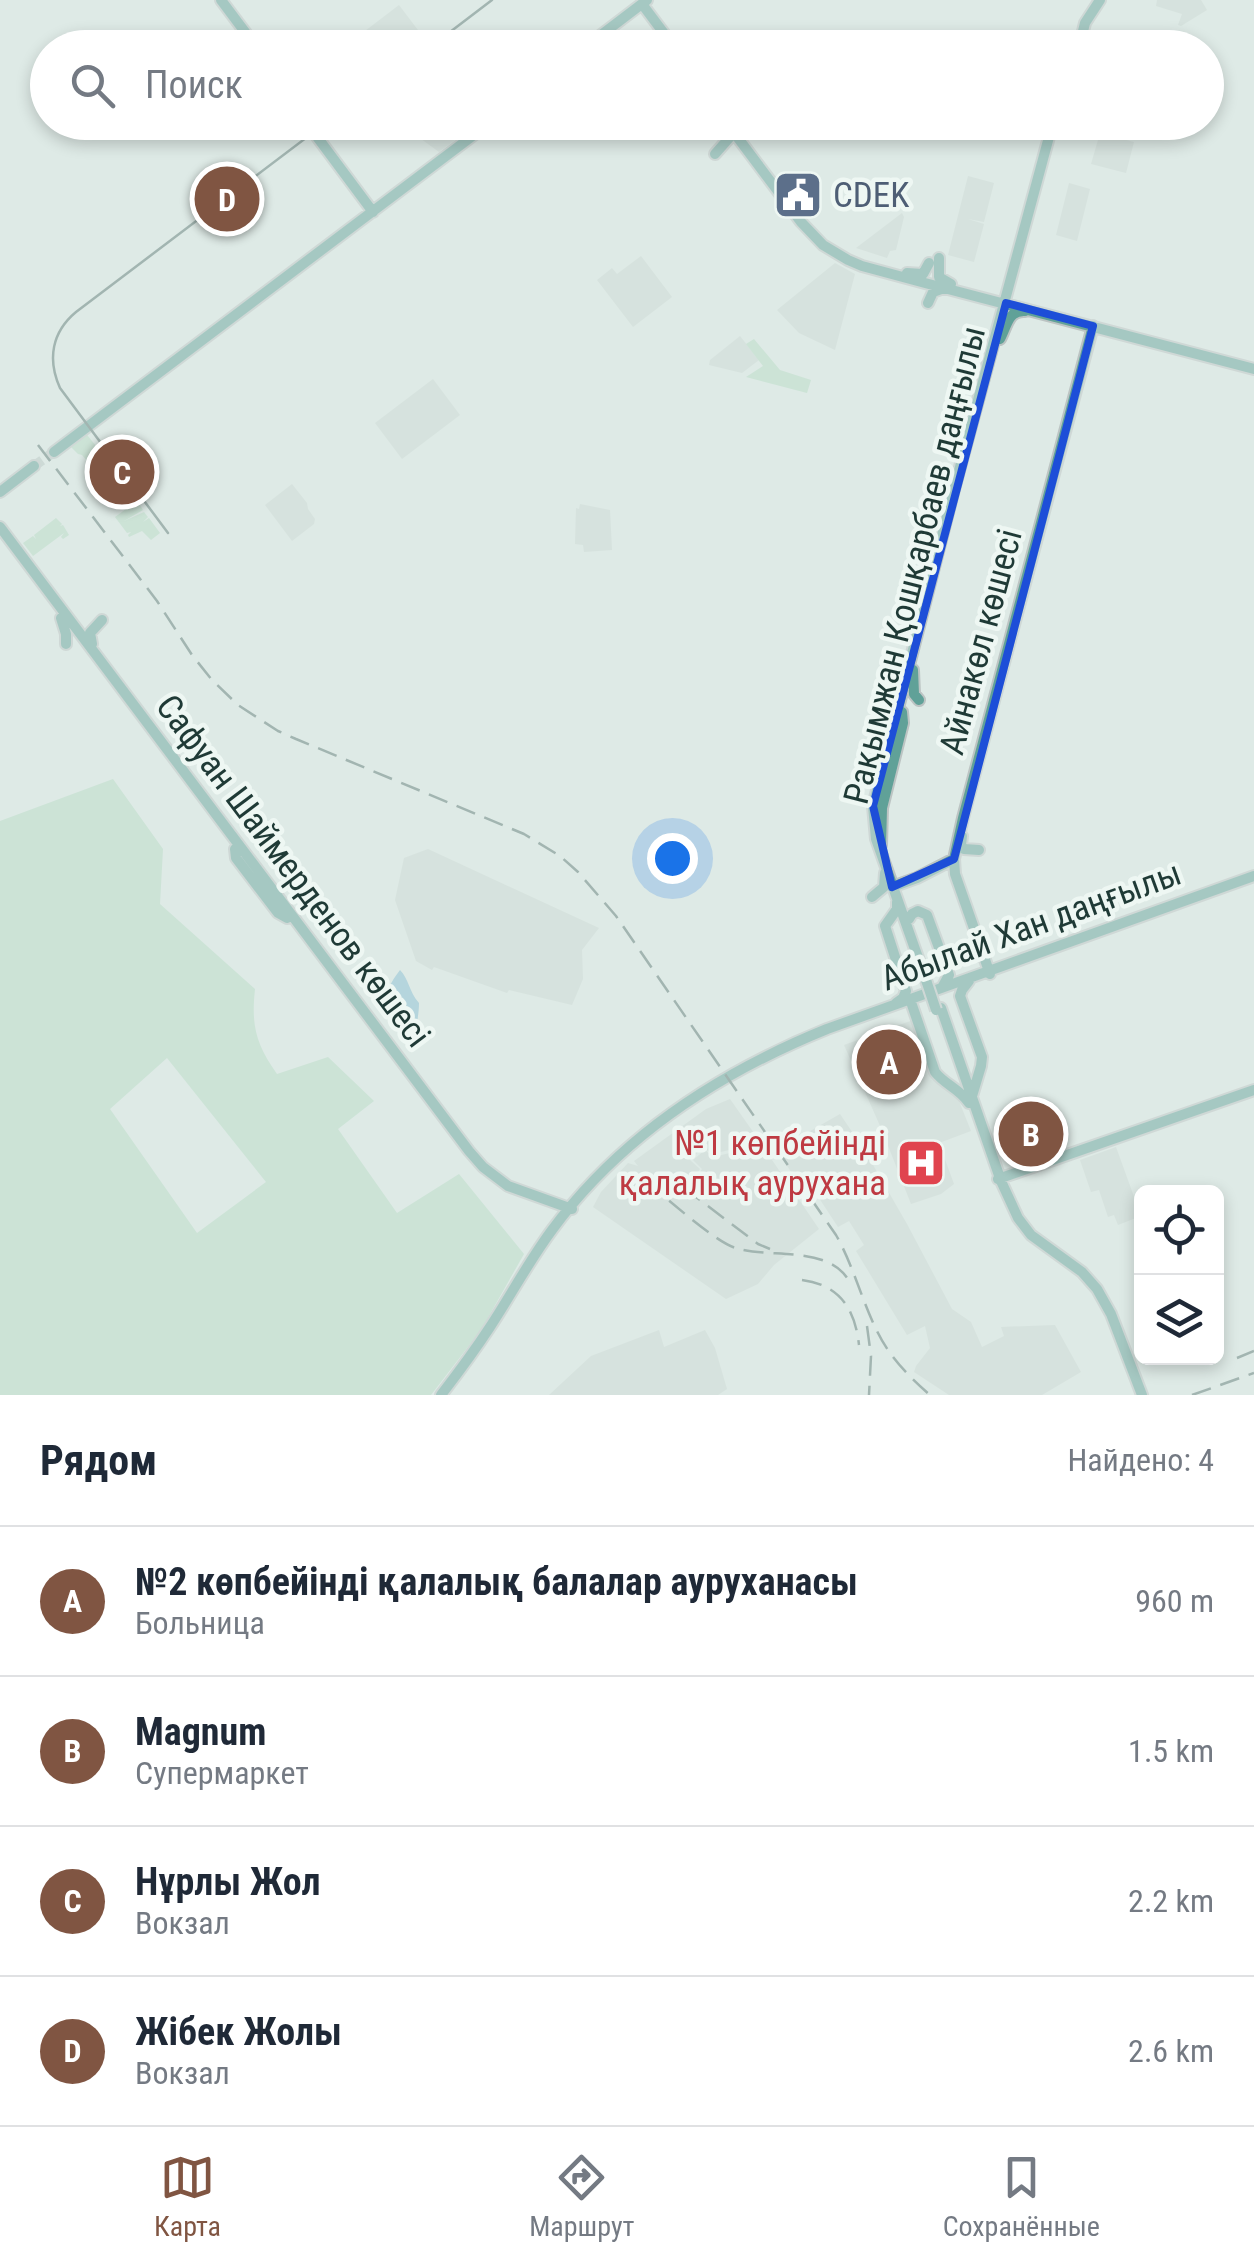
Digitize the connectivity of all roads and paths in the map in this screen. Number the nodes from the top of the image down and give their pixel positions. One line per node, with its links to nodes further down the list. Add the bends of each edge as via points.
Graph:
1 (217, 0): 6 (main road); 7 (main road)
2 (1096, 0): 11 (main road)
3 (646, 4): 4 (main road); 5 (main road); 8 (main road)
4 (628, 19): 5 (main road); 9 (main road)
5 (653, 22): 10 (main road)
6 (238, 30)
7 (242, 30)
8 (611, 30)
9 (612, 30)
10 (659, 30)
11 (1078, 30)
12 (320, 140): 19 (main road)
13 (327, 140): 19 (main road)
14 (464, 140): 19 (main road)
15 (728, 140): 18 (main road)
16 (742, 140): 20 (main road, via 824,245 862,266)
17 (1051, 140): 23 (main road, Рақымжан Қошқарбаев даңғылы)
18 (716, 154)
19 (374, 208): 28 (main road)
20 (907, 276): 21 (main road); 21 (main road, via 925,298); 22 (main road); 22 (main road, via 923,274 934,261 940,278)
21 (946, 288): 23 (main road)
22 (962, 288): 23 (main road)
23 (1011, 300): 24 (main road); 26 (main road, Рақымжан Қошқарбаев даңғылы); 36 (main road, Рақымжан Қошқарбаев даңғылы, via 953,493)
24 (1039, 310): 25 (main road); 26 (main road, via 1017,310); 27 (main road)
25 (1093, 326): 27 (main road); 39 (main road, Айнакөл көшесі)
26 (999, 340): 36 (main road, Рақымжан Қошқарбаев даңғылы)
27 (1249, 364)
28 (52, 450)
29 (33, 465): 30 (main road)
30 (0, 490)
31 (0, 526): 33 (main road, Сафуан Шаймерденов көшесі)
32 (0, 537): 33 (main road, Сафуан Шаймерденов көшесі)
33 (65, 619): 34 (main road, Сафуан Шаймерденов көшесі); 34 (main road, via 65,646); 35 (main road, Сафуан Шаймерденов көшесі); 35 (main road, via 99,620 89,636)
34 (86, 652): 40 (main road, Сафуан Шаймерденов көшесі)
35 (102, 663): 40 (main road, Сафуан Шаймерденов көшесі)
36 (911, 670): 37 (main road); 38 (main road, Рақымжан Қошқарбаев даңғылы)
37 (919, 700)
38 (899, 702): 43 (main road, Рақымжан Қошқарбаев даңғылы, via 874,806); 46 (main road, Рақымжан Қошқарбаев даңғылы, via 877,827)
39 (964, 815): 41 (main road, via 962,847); 42 (main road, Айнакөл көшесі)
40 (235, 844): 63 (main road, Сафуан Шаймерденов көшесі, via 483,1166); 63 (main road, Сафуан Шаймерденов көшесі, via 479,1171 514,1195)
41 (979, 850)
42 (954, 861): 45 (main road); 46 (main road); 48 (main road, Айнакөл көшесі)
43 (884, 864): 46 (main road, Рақымжан Қошқарбаев даңғылы); 47 (main road, via 885,884)
44 (1254, 877): 51 (main road, Абылай Хан даңғылы); 52 (main road, Абылай Хан даңғылы)
45 (922, 878): 46 (main road); 48 (main road, via 946,874)
46 (895, 891): 49 (main road, Рақымжан Қошқарбаев даңғылы); 56 (main road, via 897,910 884,926 906,991)
47 (872, 897)
48 (964, 900): 50 (main road, Айнакөл көшесі)
49 (907, 922): 54 (main road, Рақымжан Қошқарбаев даңғылы); 54 (main road, via 918,911 927,915 949,976); 54 (main road, via 892,920 888,934 909,989 917,994)
50 (979, 945): 51 (main road, via 994,962); 52 (main road, Айнакөл көшесі); 53 (main road, via 980,964)
51 (1008, 964): 52 (main road, Абылай Хан даңғылы)
52 (989, 972): 53 (main road, Абылай Хан даңғылы)
53 (969, 979): 54 (main road, Абылай Хан даңғылы); 60 (main road, via 960,996 982,1057)
54 (933, 987): 55 (main road, Абылай Хан даңғылы); 56 (main road, Абылай Хан даңғылы); 58 (main road, Рақымжан Қошқарбаев даңғылы, bridge); 58 (main road, via 957,998 979,1058 970,1069)
55 (912, 1002): 57 (main road, Абылай Хан даңғылы); 58 (main road, via 938,1071); 60 (main road, via 935,1072)
56 (894, 1005): 57 (main road, Абылай Хан даңғылы)
57 (828, 1030): 62 (main road, via 742,1067 689,1100); 64 (main road, via 692,1101)
58 (958, 1067): 60 (main road, Рақымжан Қошқарбаев даңғылы)
59 (1254, 1092): 61 (main road)
60 (971, 1100): 61 (main road, Рақымжан Қошқарбаев даңғылы)
61 (1000, 1180): 66 (main road, via 1025,1228 1089,1279); 66 (main road, via 1023,1230 1087,1281)
62 (590, 1185): 63 (main road, via 571,1198); 64 (main road)
63 (545, 1203): 64 (main road, Сафуан Шаймерденов көшесі); 65 (main road, via 556,1216)
64 (570, 1210): 65 (main road); 67 (main road)
65 (554, 1227): 67 (main road)
66 (1109, 1315): 68 (main road)
67 (442, 1395)
68 (1140, 1395)

